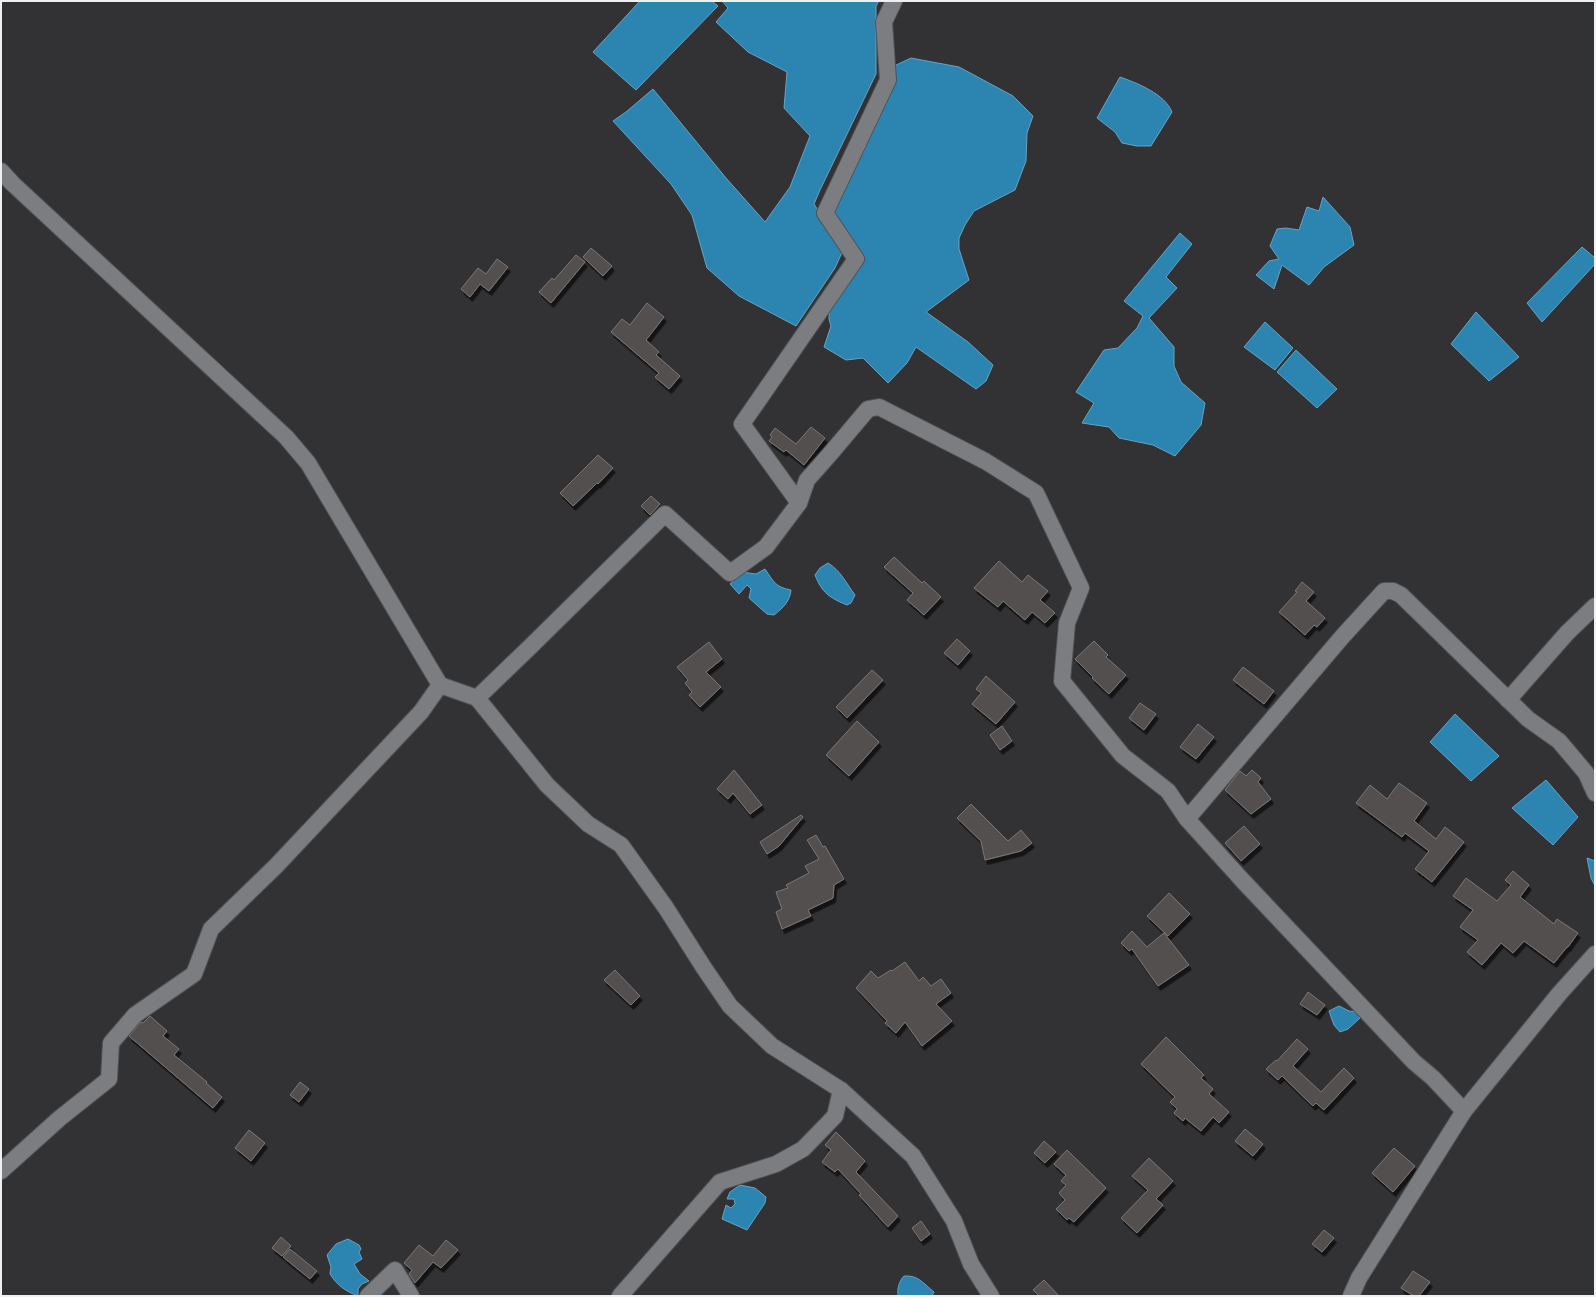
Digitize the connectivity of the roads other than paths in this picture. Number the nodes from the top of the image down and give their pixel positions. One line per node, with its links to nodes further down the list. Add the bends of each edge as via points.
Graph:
1 (894, 1): 3 (street, via 884,22 888,80 825,213 856,259 742,424)
2 (1, 171): 5 (street, via 286,437 308,463)
3 (799, 503): 6 (street, via 766,548 730,573 665,514); 9 (street, via 807,480 868,409 879,407 985,461 1036,493 1081,588 1066,623 1062,681 1123,756 1168,791)
4 (1595, 606): 7 (street, via 1567,633)
5 (440, 685): 6 (street); 13 (street, via 416,718 276,866 211,929 194,974 130,1020 111,1043 109,1079 60,1118)
6 (476, 698): 11 (street, via 547,785 588,824 621,845 730,1006 772,1046)
7 (1508, 700): 8 (street, via 1528,719 1559,741 1586,773); 9 (street, via 1401,595 1393,591 1384,592 1342,637)
8 (1595, 794)
9 (1187, 819): 12 (street)
10 (1595, 954): 12 (street, via 1559,994)
11 (841, 1090): 16 (street, via 835,1116 803,1149 776,1164 720,1182); 17 (street, via 913,1156 954,1221 970,1264)
12 (1464, 1112): 18 (street, via 1359,1278)
13 (1, 1171)
14 (368, 1296): 15 (street, via 395,1270)
15 (411, 1296)
16 (620, 1296)
17 (991, 1296)
18 (1351, 1296)

